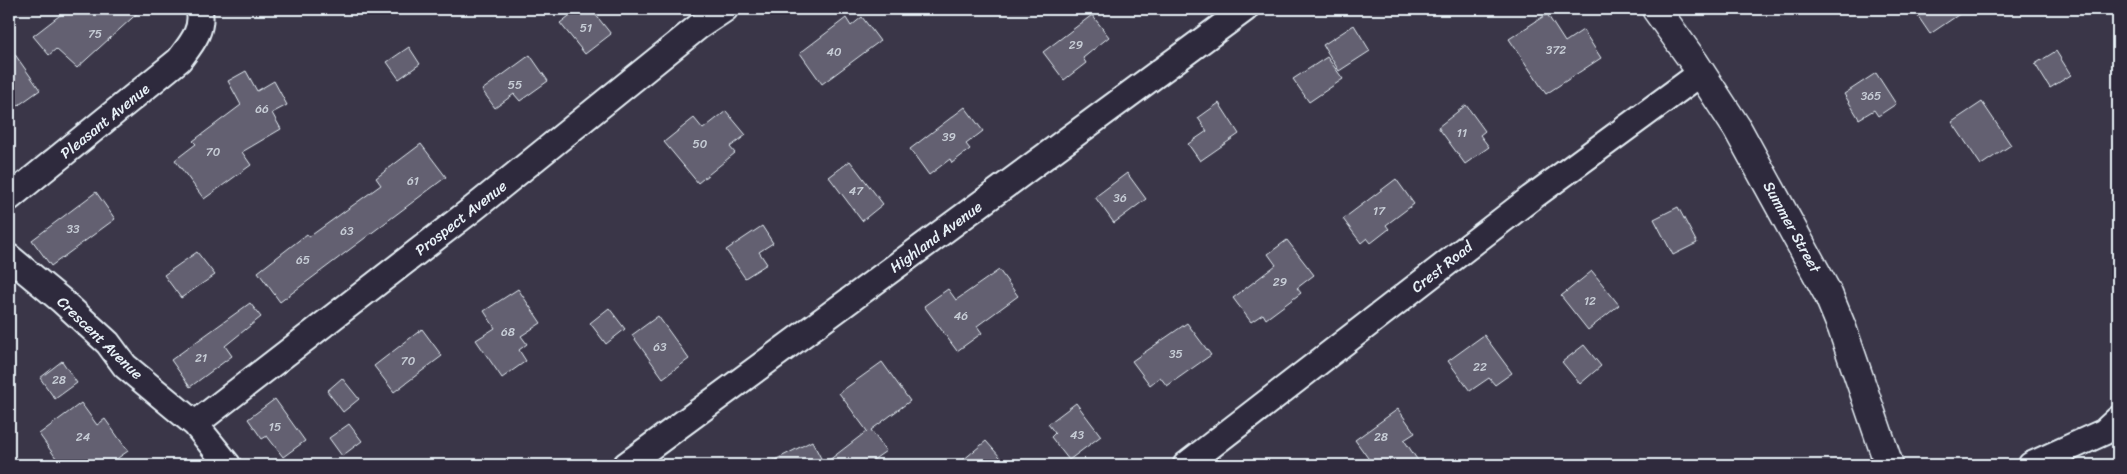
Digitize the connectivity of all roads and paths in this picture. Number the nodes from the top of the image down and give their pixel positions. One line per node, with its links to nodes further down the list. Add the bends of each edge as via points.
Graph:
1 (200, 9): 6 (street, Pleasant Avenue, via 202,19 196,38 179,60)
2 (724, 9): 9 (street, Prospect Avenue)
3 (1245, 9): 11 (street, Highland Avenue)
4 (1656, 9): 5 (main road, Summer Street)
5 (1702, 73): 12 (street, Crest Road, via 1531,198); 13 (main road, Summer Street, via 1742,136 1828,294)
6 (9, 198)
7 (9, 257): 9 (street, Crescent Avenue, via 108,344 125,366)
8 (2118, 419): 14 (street, via 2104,432)
9 (195, 424): 10 (street, Crescent Avenue)
10 (228, 465)
11 (626, 465)
12 (1186, 465)
13 (1889, 465)
14 (2031, 465)

